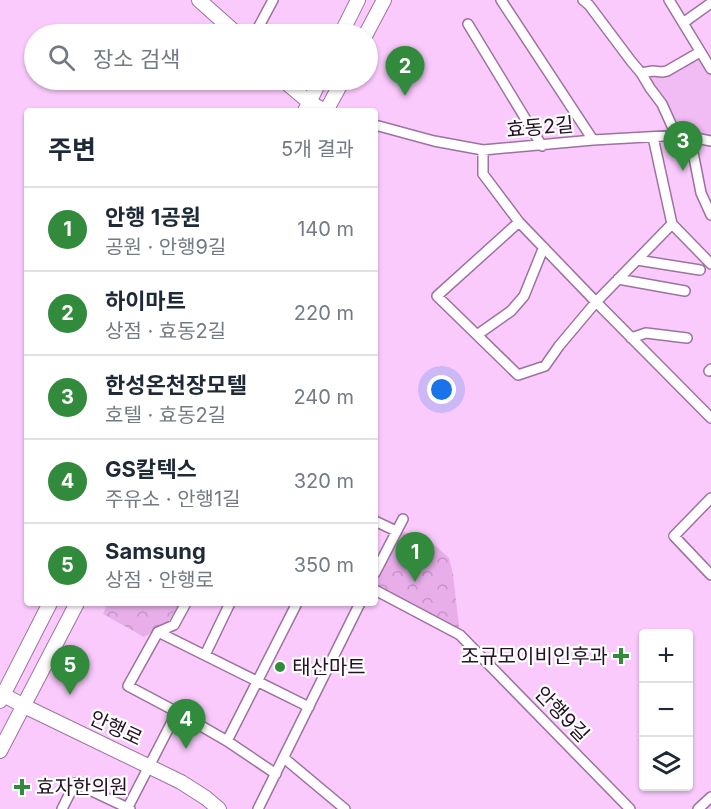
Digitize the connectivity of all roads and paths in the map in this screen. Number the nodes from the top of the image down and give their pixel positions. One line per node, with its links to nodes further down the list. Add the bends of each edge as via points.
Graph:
1 (273, 0): 11 (street)
2 (358, 0): 12 (street)
3 (384, 0): 13 (street)
4 (501, 0): 27 (street)
5 (583, 0): 17 (street)
6 (669, 0): 9 (street)
7 (206, 2): 10 (street)
8 (711, 3): 9 (street)
9 (683, 23): 15 (street)
10 (227, 24)
11 (260, 24)
12 (346, 24)
13 (371, 24)
14 (468, 24): 29 (street)
15 (700, 52): 16 (street); 17 (street, via 667,71)
16 (711, 69)
17 (641, 73): 24 (street, via 662,104)
18 (292, 90): 21 (street)
19 (315, 90): 21 (street)
20 (337, 90): 22 (street)
21 (307, 106)
22 (327, 108)
23 (378, 126): 30 (street, 효동2길)
24 (676, 135): 25 (street, 효동2길); 26 (street, 효동2길)
25 (653, 137): 27 (street, 효동2길); 33 (street)
26 (690, 137): 28 (street, 효동2길); 31 (street, via 701,193)
27 (593, 140): 29 (street, 효동2길)
28 (711, 141)
29 (542, 146): 30 (street, 효동2길)
30 (483, 150): 32 (street, via 483,174)
31 (711, 215)
32 (519, 222): 34 (street); 41 (street, via 437,296)
33 (672, 224): 35 (street); 36 (street)
34 (543, 249): 40 (street); 41 (street, via 524,296 511,311)
35 (637, 260): 37 (street); 38 (street)
36 (711, 264)
37 (700, 270)
38 (618, 279): 39 (street); 40 (street)
39 (686, 291)
40 (596, 302): 41 (street, via 545,366 518,375); 42 (street)
41 (477, 335)
42 (631, 338): 43 (street, via 646,333); 44 (street)
43 (687, 338)
44 (711, 418)
45 (711, 498): 50 (street, via 674,536)
46 (403, 519): 48 (street)
47 (378, 522): 48 (street)
48 (396, 531): 49 (street)
49 (378, 567)
50 (711, 575)
51 (378, 592): 76 (street, 안행9길, via 460,635)
52 (48, 606): 61 (street)
53 (75, 606): 62 (street)
54 (184, 606): 58 (street, via 174,625)
55 (229, 606): 59 (street)
56 (295, 606): 60 (street)
57 (359, 606): 63 (street)
58 (158, 632): 59 (street); 64 (street, via 128,686)
59 (205, 655): 60 (street)
60 (257, 681): 63 (street); 65 (street)
61 (1, 696): 62 (street, 안행로)
62 (24, 706): 66 (street); 68 (street, 안행로)
63 (309, 707): 67 (street)
64 (177, 712): 65 (street); 68 (street)
65 (227, 741): 69 (street)
66 (0, 751)
67 (284, 758): 69 (street); 75 (street)
68 (149, 765): 71 (street); 73 (street, 안행로)
69 (276, 774): 74 (street)
70 (711, 797): 77 (street)
71 (128, 808): 72 (street, via 75,783)
72 (62, 809)
73 (219, 809)
74 (258, 809)
75 (345, 809)
76 (630, 809)
77 (698, 809)

